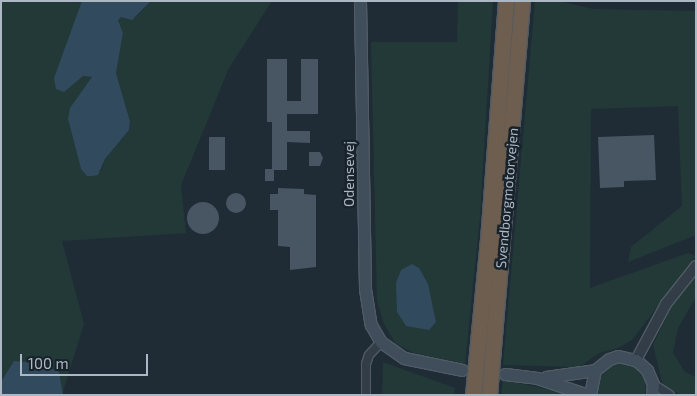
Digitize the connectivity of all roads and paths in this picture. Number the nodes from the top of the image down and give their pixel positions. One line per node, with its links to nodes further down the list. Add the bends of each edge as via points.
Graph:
1 (360, 1): 5 (main road, Odensevej, via 366,297 371,326)
2 (506, 1): 13 (highway, Svendborgmotorvejen)
3 (522, 1): 14 (highway, Svendborgmotorvejen)
4 (696, 266): 6 (street, via 666,304)
5 (381, 342): 7 (main road, via 416,363); 12 (street, via 369,355 366,364)
6 (636, 360): 8 (main road, via 609,358); 11 (main road, via 647,370)
7 (462, 370)
8 (595, 370): 10 (main road); 15 (main road)
9 (505, 374): 10 (main road)
10 (537, 378): 15 (main road)
11 (653, 389): 16 (street)
12 (366, 395)
13 (473, 395)
14 (489, 395)
15 (589, 395)
16 (670, 395)

